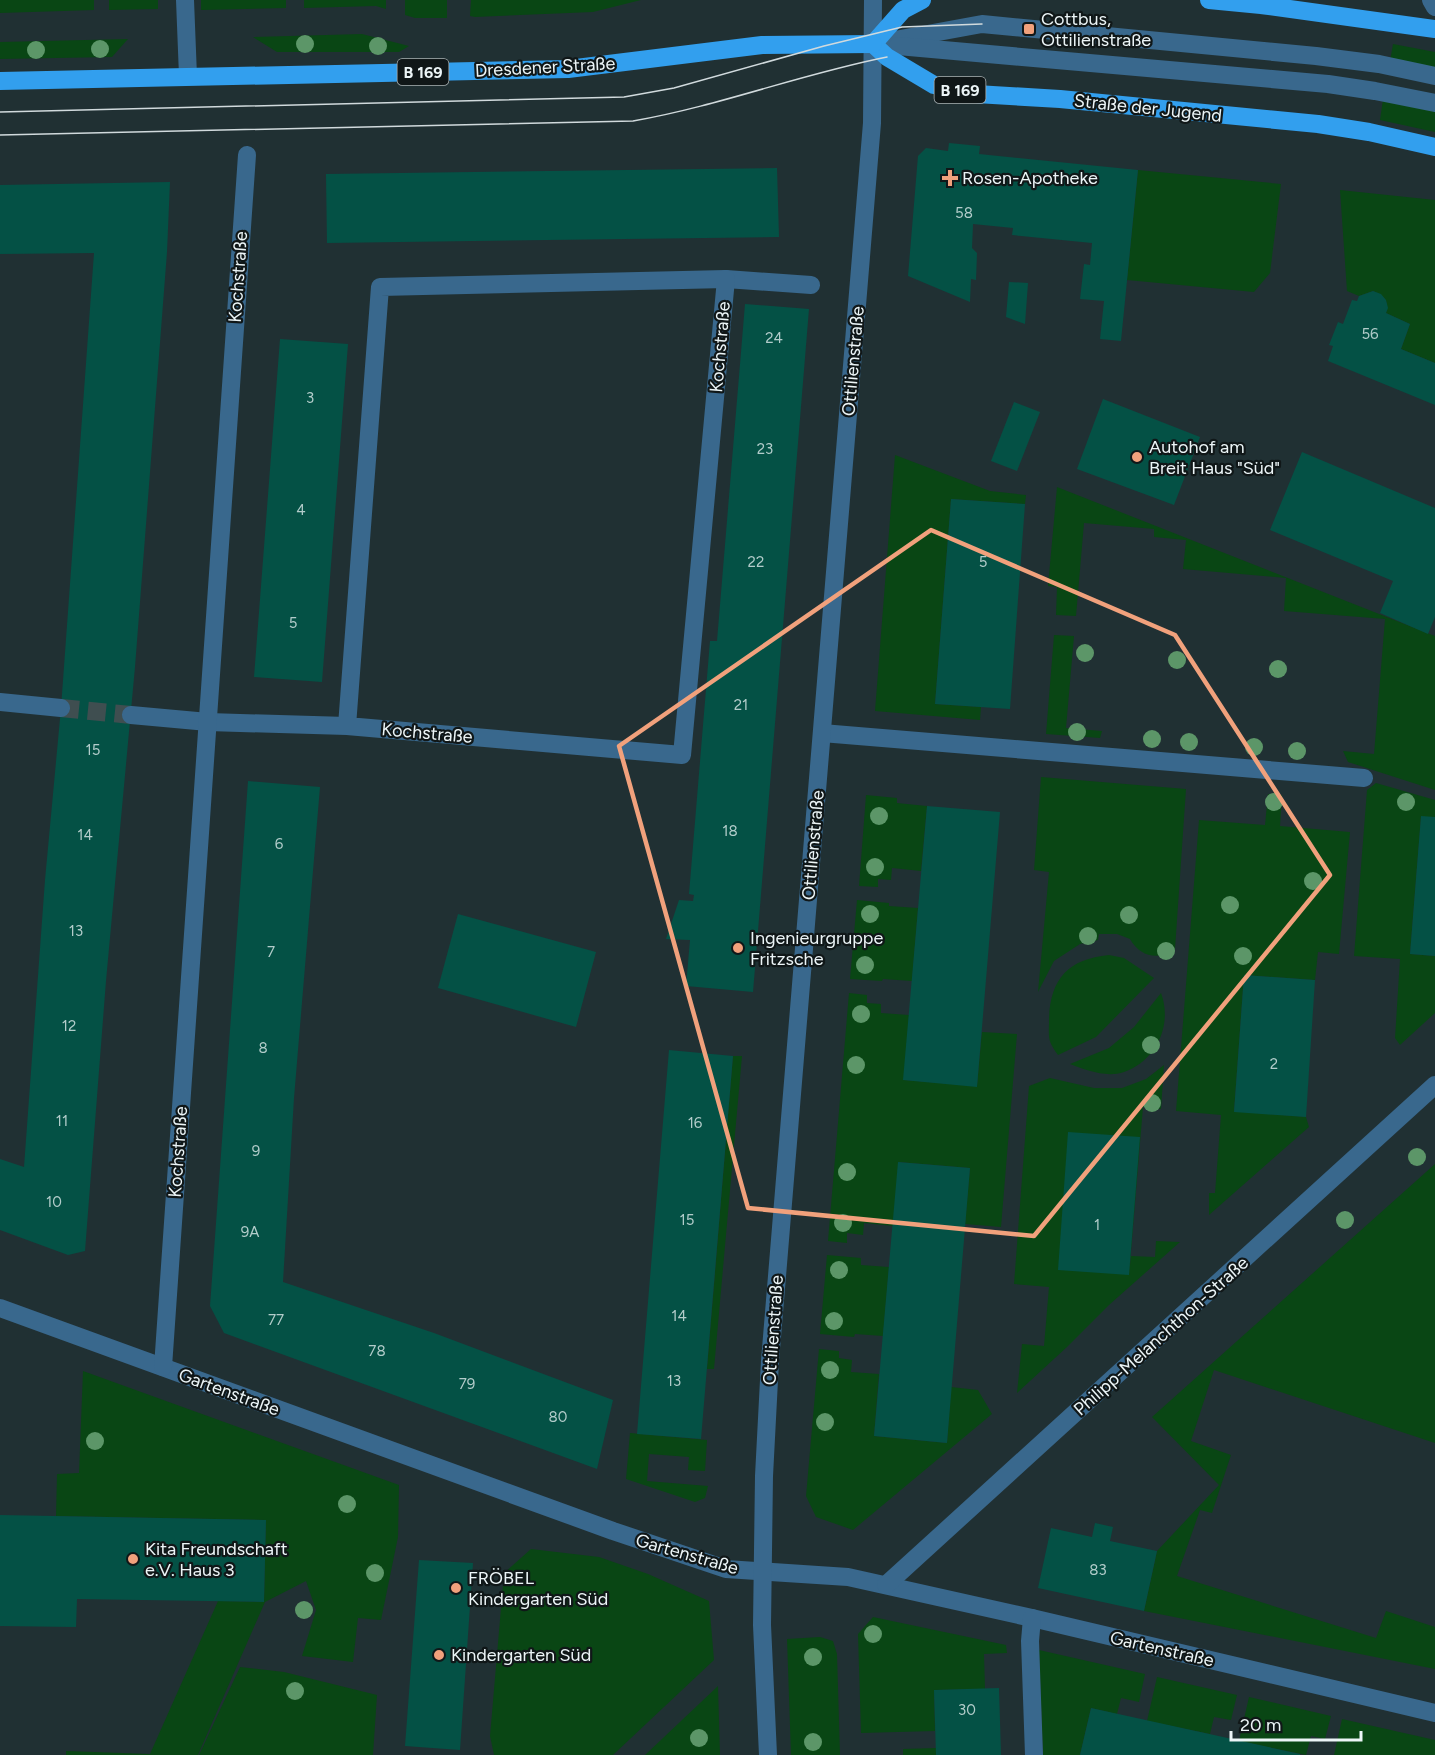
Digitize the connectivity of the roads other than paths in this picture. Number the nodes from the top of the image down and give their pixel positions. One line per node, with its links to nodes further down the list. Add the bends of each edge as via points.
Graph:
1 (185, 0): 11 (street)
2 (873, 0): 8 (street)
3 (922, 0): 8 (main road, via 903,10)
4 (1209, 0): 7 (main road)
5 (1431, 0): 6 (street)
6 (1435, 7)
7 (1435, 29)
8 (873, 44): 9 (street); 10 (main road, Straße der Jugend / B 169); 11 (main road, Dresdener Straße / B 169, via 762,45 568,69); 12 (street, via 982,24 1316,56); 24 (street, Ottilienstraße, via 872,123)
9 (979, 52): 10 (street, via 909,52); 14 (street, via 1328,84)
10 (886, 57): 15 (main road, Straße der Jugend / B 169, via 934,85 976,94 1318,124)
11 (188, 76): 13 (main road, Dresdener Straße / B 169)
12 (1435, 76)
13 (0, 81)
14 (1435, 103)
15 (1435, 147)
16 (247, 155): 22 (street, Kochstraße)
17 (726, 279): 18 (street); 23 (street, Kochstraße, via 380,287); 23 (street, Kochstraße, via 682,755)
18 (811, 285)
19 (0, 702): 20 (street)
20 (61, 708)
21 (131, 715): 22 (street, Kochstraße)
22 (208, 722): 23 (street, Kochstraße); 28 (street, Kochstraße)
23 (347, 726)
24 (822, 733): 25 (street); 29 (street, Ottilienstraße, via 770,1360)
25 (1364, 778)
26 (1435, 1085): 30 (street, Philipp-Melanchthon-Straße)
27 (0, 1308): 28 (street, Gartenstraße)
28 (163, 1367): 29 (street, Gartenstraße, via 613,1531 726,1569)
29 (763, 1573): 30 (street, Gartenstraße, via 848,1577); 33 (street, Ottilienstraße)
30 (886, 1585): 31 (street, Gartenstraße)
31 (1032, 1618): 32 (street, Gartenstraße); 34 (street)
32 (1435, 1713)
33 (768, 1755)
34 (1034, 1755)

